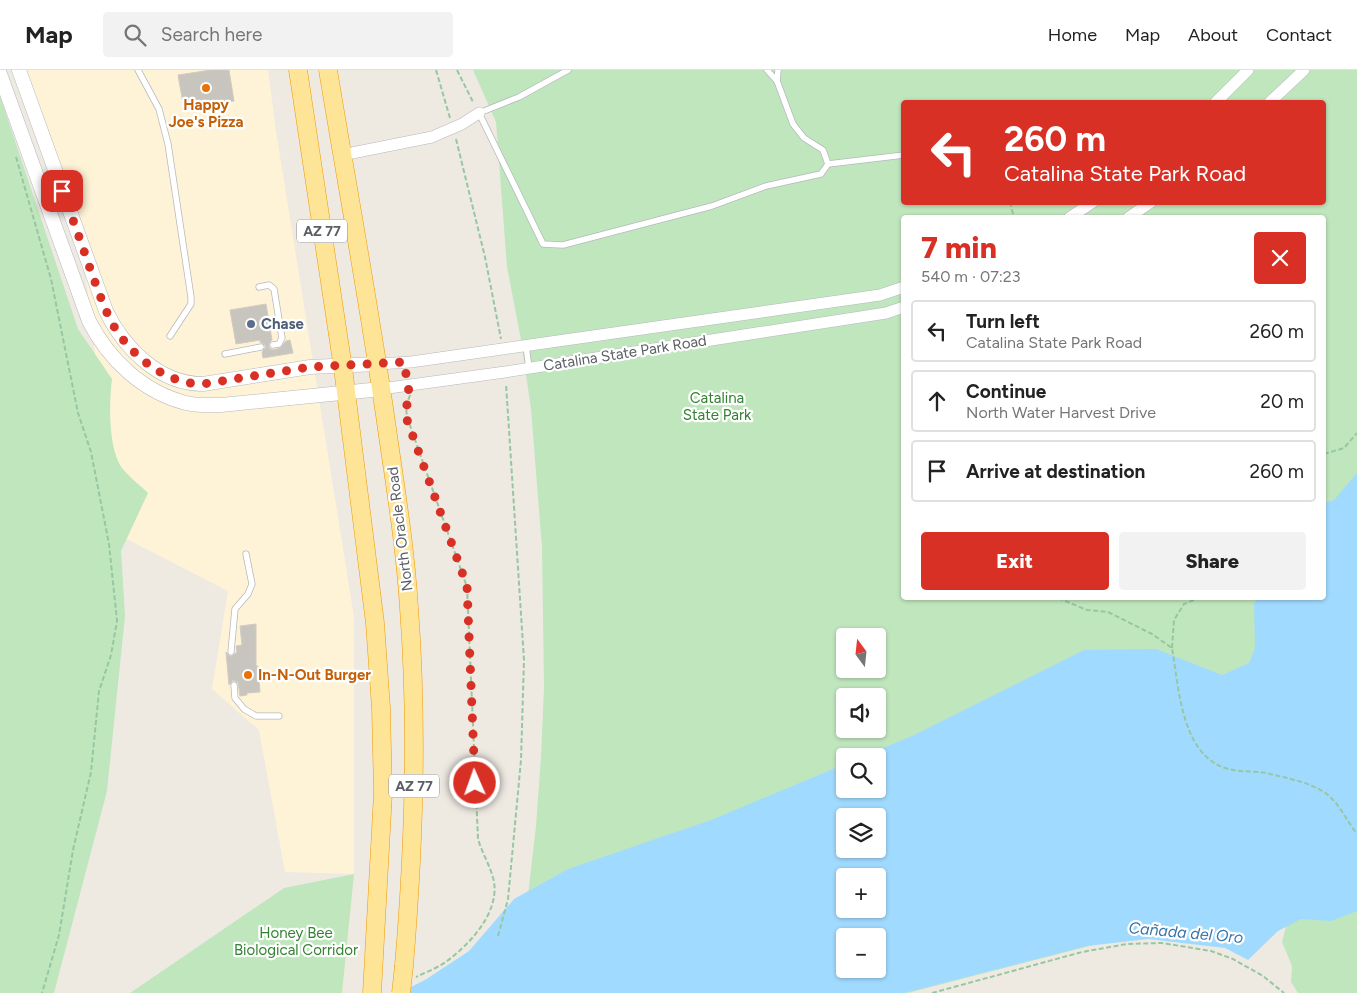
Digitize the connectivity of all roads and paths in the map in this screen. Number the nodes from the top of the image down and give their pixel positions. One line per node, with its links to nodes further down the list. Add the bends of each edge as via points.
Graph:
1 (19, 70): 36 (street, via 106,311 118,333 135,352 166,374 192,384 310,367)
2 (138, 70): 29 (lane, via 159,109 168,144 191,297)
3 (298, 70): 36 (highway, AZ 77)
4 (328, 70): 19 (highway, North Oracle Road / AZ 77)
5 (436, 70): 17 (path)
6 (457, 70): 16 (path)
7 (568, 70): 16 (lane, via 518,97)
8 (767, 70): 13 (lane)
9 (778, 70): 13 (lane)
10 (1248, 70): 14 (street)
11 (1304, 70): 15 (street)
12 (0, 74): 41 (street, Catalina State Park Road, via 89,321 104,346 127,371 157,391 201,405)
13 (777, 81): 21 (lane, via 793,124 804,138 823,150)
14 (1218, 100)
15 (1272, 100)
16 (479, 113): 17 (street); 21 (lane, via 543,244 563,245 712,206 766,186 821,174)
17 (453, 128): 19 (street, via 432,137); 33 (path, via 485,257)
18 (15, 153): 55 (path, via 51,279 78,413 91,452 109,544 117,622 111,655 99,691 91,772 73,850 59,935)
19 (342, 154): 35 (highway, North Oracle Road / AZ 77)
20 (901, 155): 21 (lane)
21 (828, 164)
22 (1088, 205): 24 (street)
23 (1147, 205): 25 (street)
24 (1074, 215)
25 (1132, 215)
26 (259, 287): 30 (lane, via 269,285 274,289 282,338 279,344)
27 (901, 288): 31 (street, Catalina State Park Road, via 880,295)
28 (901, 308): 37 (street, Catalina State Park Road)
29 (170, 336)
30 (273, 345)
31 (526, 346): 33 (street, Catalina State Park Road); 37 (lane)
32 (261, 348): 34 (lane)
33 (503, 349): 35 (street, Catalina State Park Road)
34 (225, 354)
35 (377, 364): 36 (street); 40 (highway, North Oracle Road / AZ 77)
36 (342, 366): 41 (highway, AZ 77)
37 (529, 368): 38 (street, Catalina State Park Road)
38 (505, 372): 39 (street, Catalina State Park Road); 52 (path, via 524,660 521,760 508,899)
39 (408, 385): 40 (street, Catalina State Park Road); 53 (path, via 410,398 406,417 467,586 478,839 492,873 495,891 491,909 479,931 446,961)
40 (381, 389): 41 (street, Catalina State Park Road); 53 (highway, North Oracle Road / AZ 77, via 400,518 413,668 412,872)
41 (346, 392): 54 (highway, AZ 77, via 375,623 381,708 383,793)
42 (1357, 433): 43 (path, via 1344,448)
43 (1326, 453)
44 (246, 554): 48 (lane, via 252,584 235,609)
45 (1063, 600): 47 (path, via 1087,610 1108,612)
46 (1194, 600): 47 (path, via 1184,604 1174,620)
47 (1172, 648): 51 (path, via 1186,724 1196,745 1209,760 1228,769 1304,781 1337,804)
48 (230, 652)
49 (234, 685): 50 (lane, via 235,698 244,709 256,716)
50 (279, 716)
51 (1357, 834)
52 (498, 936)
53 (406, 979)
54 (373, 986)
55 (42, 993)
56 (932, 993): 57 (path, via 1082,952 1127,944 1162,943 1211,951 1233,959)
57 (1284, 993)

